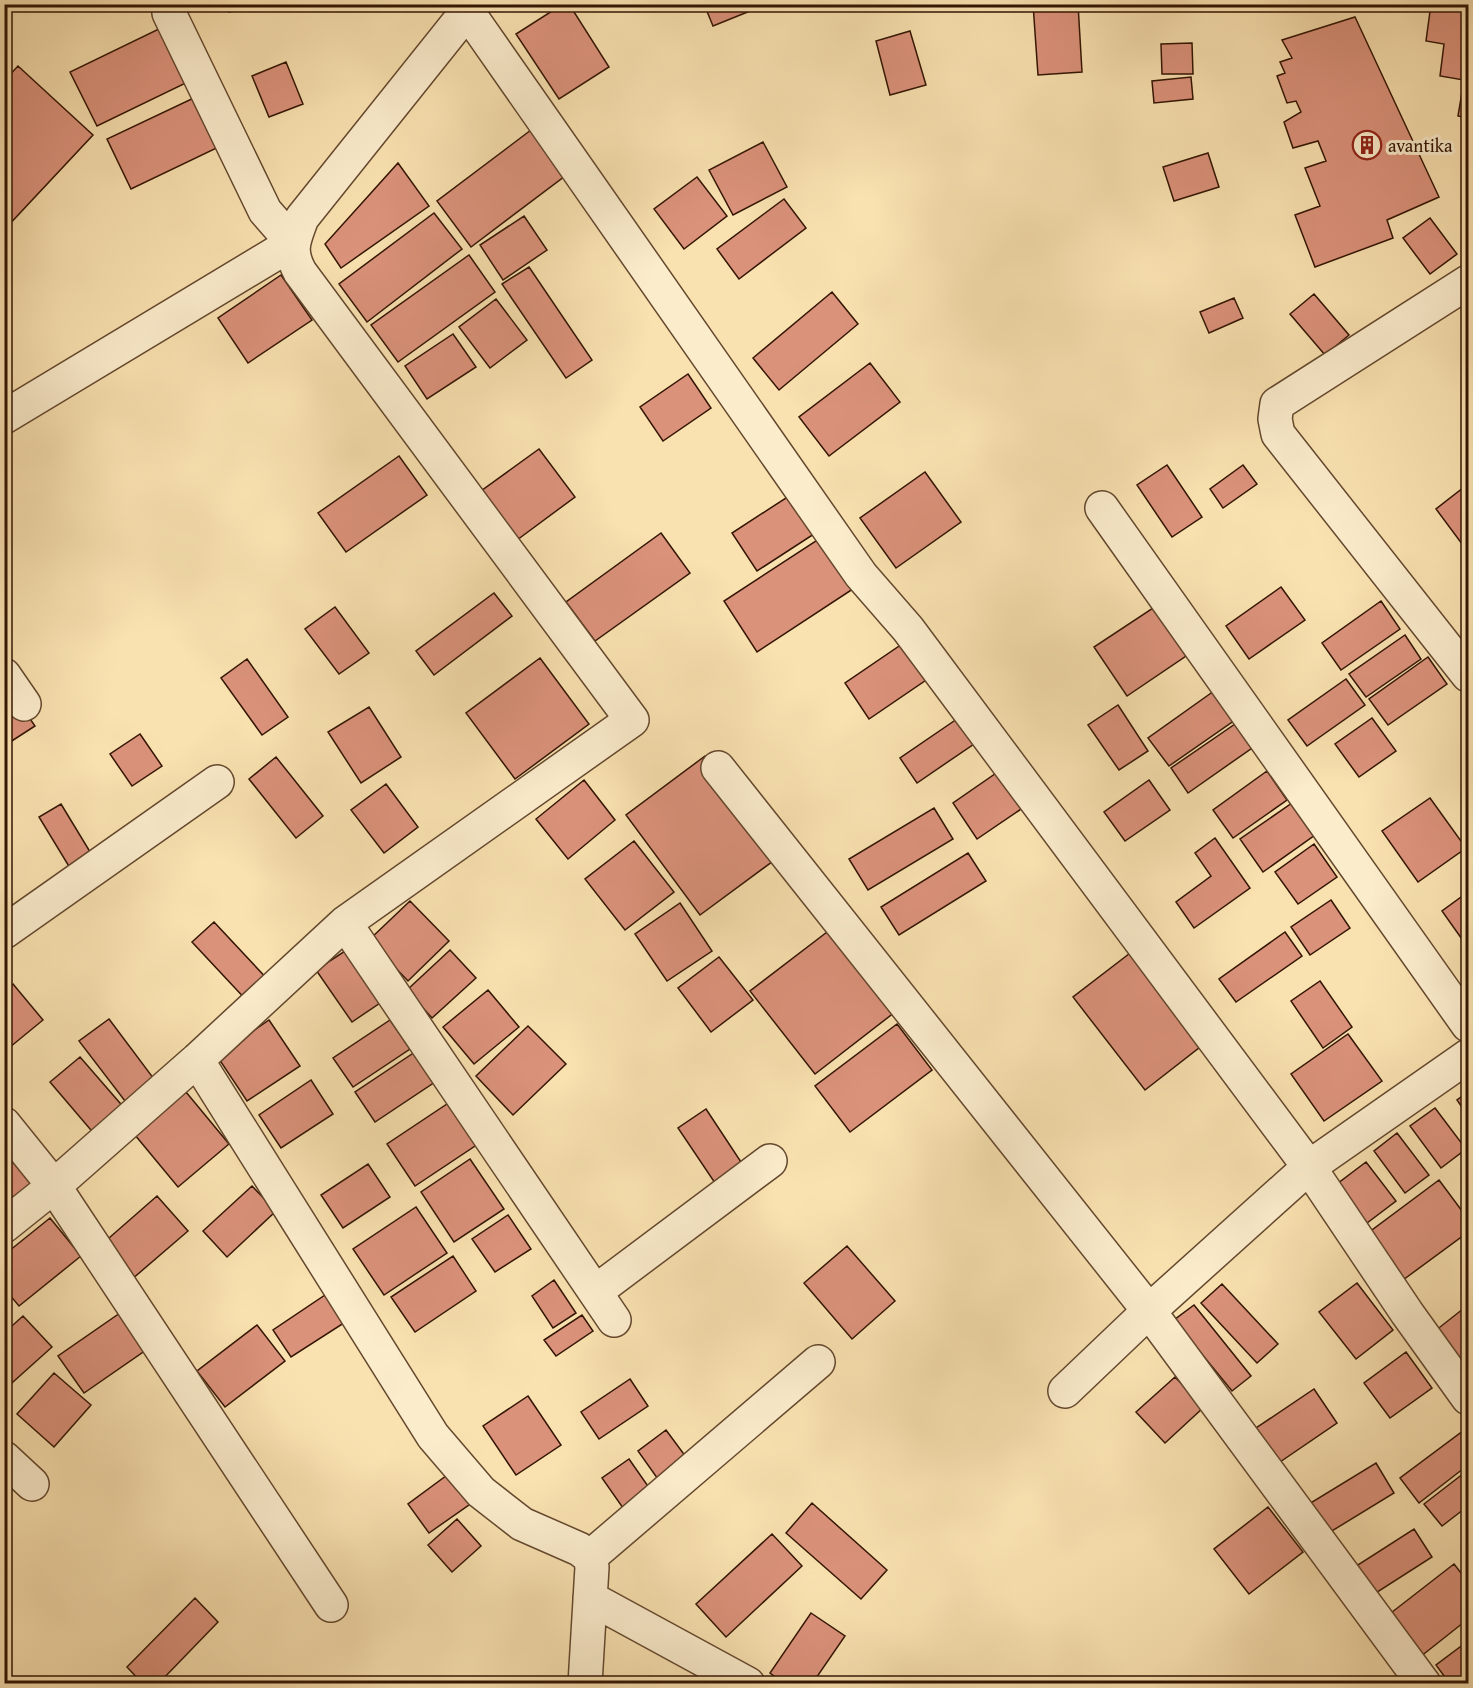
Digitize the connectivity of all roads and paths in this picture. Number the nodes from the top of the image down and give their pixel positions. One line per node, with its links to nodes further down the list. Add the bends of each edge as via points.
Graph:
1 (470, 8): 3 (street, via 302,218); 19 (street, via 861,575 908,629)
2 (170, 13): 3 (street, via 265,212)
3 (293, 243): 5 (street); 12 (street, via 294,262 300,272 632,720)
4 (1468, 282): 8 (street, via 1277,404 1275,419 1278,434)
5 (4, 417)
6 (1102, 508): 14 (street)
7 (4, 675): 9 (street)
8 (1468, 675)
9 (24, 704)
10 (718, 768): 23 (street)
11 (217, 782): 13 (street)
12 (345, 923): 16 (street); 22 (street)
13 (4, 932)
14 (1468, 1025)
15 (1468, 1056): 19 (street)
16 (197, 1060): 20 (street); 30 (street, via 433,1436 481,1492 522,1524)
17 (4, 1124): 20 (street)
18 (770, 1161): 22 (street)
19 (1309, 1167): 23 (street); 27 (street)
20 (54, 1186): 21 (street); 32 (street)
21 (4, 1226)
22 (595, 1292): 24 (street)
23 (1149, 1311): 26 (street); 35 (street)
24 (614, 1320)
25 (818, 1362): 30 (street)
26 (1065, 1390)
27 (1468, 1398)
28 (4, 1458): 29 (street)
29 (32, 1484)
30 (590, 1557): 31 (street)
31 (590, 1598): 33 (street); 34 (street)
32 (331, 1605)
33 (585, 1683)
34 (748, 1683)
35 (1424, 1683)

